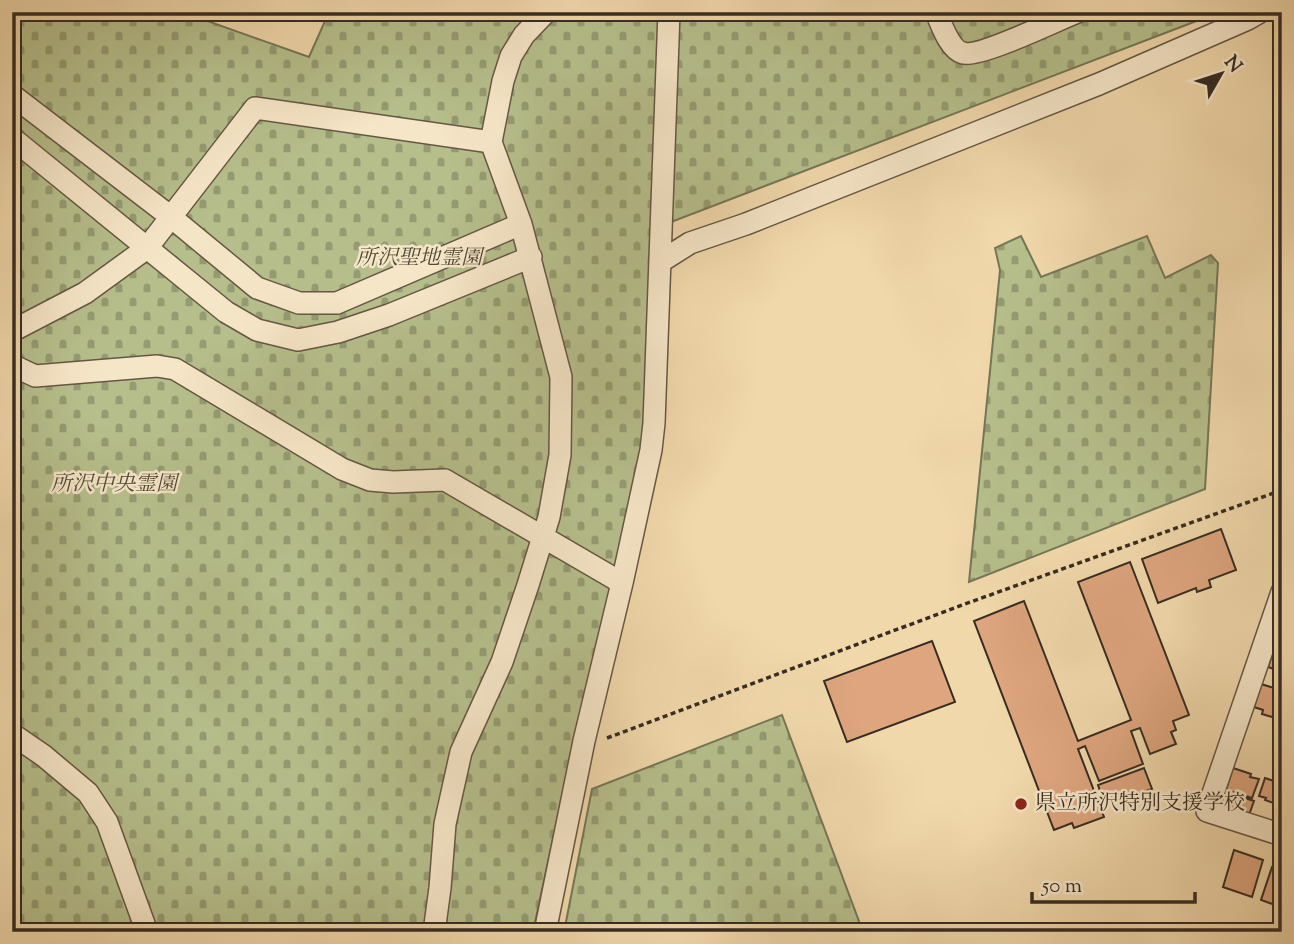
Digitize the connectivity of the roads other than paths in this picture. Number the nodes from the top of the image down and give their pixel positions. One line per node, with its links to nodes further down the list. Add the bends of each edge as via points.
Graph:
1 (546, 12): 8 (street, via 524,34 511,56)
2 (669, 12): 13 (street)
3 (936, 12): 4 (street, via 954,48 963,54 1001,45)
4 (1077, 12)
5 (1260, 12): 13 (street, via 1099,84 690,243)
6 (12, 95): 9 (street)
7 (12, 138): 11 (street)
8 (491, 142): 9 (street, via 255,108); 10 (street)
9 (171, 218): 10 (street, via 257,288 299,303 337,303); 11 (street)
10 (522, 224): 12 (street)
11 (147, 248): 12 (street, via 226,312 257,330 298,340 389,315); 14 (street, via 85,293)
12 (531, 257): 16 (street, via 561,377 560,454)
13 (660, 262): 17 (street, via 651,450)
14 (13, 330)
15 (12, 365): 16 (street, via 35,376 157,366 175,369 342,469 370,480 445,480)
16 (543, 536): 17 (street); 22 (street, via 502,662 461,752 445,824)
17 (622, 583): 23 (street)
18 (1282, 592): 20 (street, via 1208,811)
19 (12, 734): 21 (street, via 88,793 107,822)
20 (1282, 835)
21 (147, 932)
22 (434, 932)
23 (545, 932)

